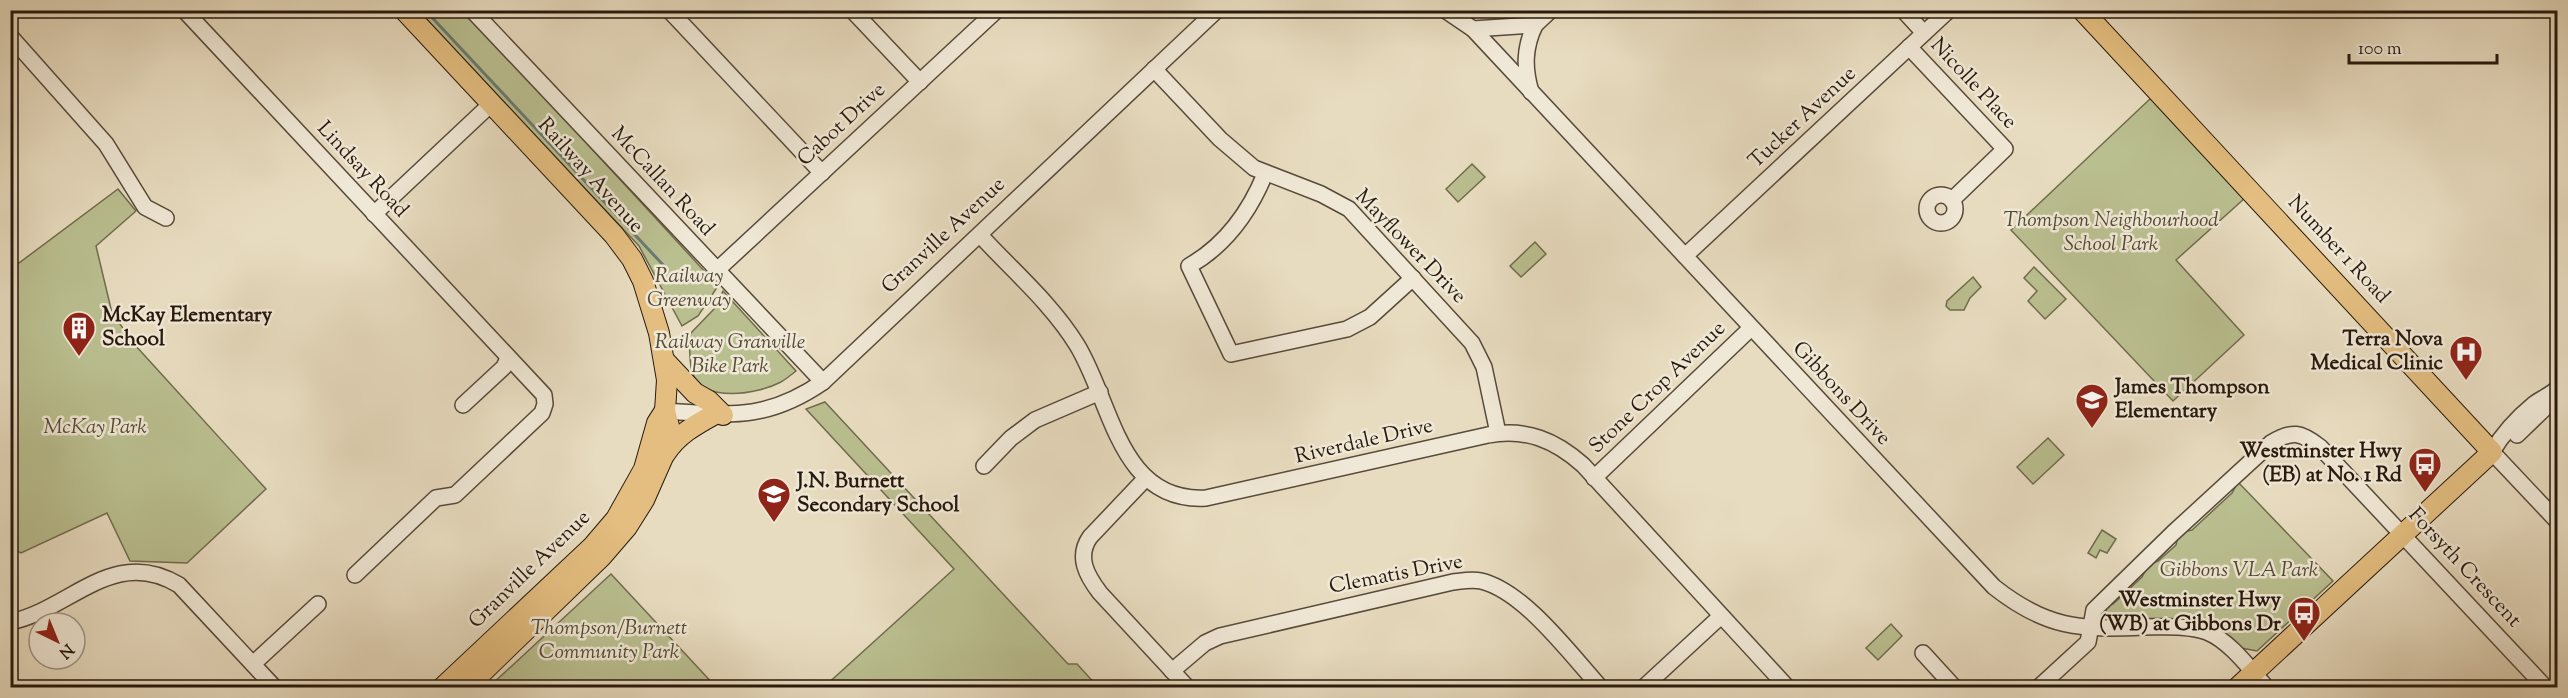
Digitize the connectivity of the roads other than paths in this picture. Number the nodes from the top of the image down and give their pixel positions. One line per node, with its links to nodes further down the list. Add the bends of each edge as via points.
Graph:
1 (184, 10): 25 (street, Lindsay Road)
2 (404, 10): 21 (main road, Railway Avenue)
3 (472, 10): 29 (street, McCallan Road)
4 (669, 10): 22 (street)
5 (852, 10): 19 (street)
6 (997, 10): 19 (street, Cabot Drive)
7 (1217, 10): 18 (street, Granville Avenue)
8 (1445, 10): 14 (street, Gibbons Drive)
9 (1551, 10): 13 (street)
10 (1903, 10): 15 (street)
11 (1949, 10): 15 (street, Tucker Avenue)
12 (2082, 10): 41 (main road, Number 1 Road)
13 (1535, 25): 14 (street); 20 (street, via 1525,54)
14 (1473, 29): 20 (street, Gibbons Drive)
15 (1924, 33): 17 (street, Tucker Avenue)
16 (10, 36): 26 (street, via 106,144 145,207)
17 (1909, 47): 24 (street, Nicolle Place, via 2005,149); 28 (street, Tucker Avenue)
18 (1154, 69): 23 (street, Mayflower Drive, via 1232,151); 27 (street, Granville Avenue)
19 (920, 82): 22 (street, Cabot Drive)
20 (1531, 93): 28 (street, Gibbons Drive)
21 (491, 104): 25 (street); 33 (main road, Railway Avenue, via 632,259 654,310)
22 (822, 173): 29 (street, Cabot Drive)
23 (1264, 174): 30 (street, Mayflower Drive, via 1321,194 1349,209); 30 (street, via 1231,233 1189,266 1231,354 1347,329 1370,317)
24 (1952, 200)
25 (374, 214): 32 (street, Lindsay Road)
26 (166, 218)
27 (980, 235): 34 (street, Granville Avenue); 35 (street, Riverdale Drive, via 1058,320 1077,345)
28 (1685, 256): 31 (street, Gibbons Drive)
29 (716, 271): 34 (street, McCallan Road)
30 (1413, 278): 40 (street, Mayflower Drive, via 1478,353)
31 (1751, 328): 44 (street, Stone Crop Avenue); 52 (street, Gibbons Drive, via 1994,586 2040,616 2068,626)
32 (508, 358): 37 (street, via 504,367); 48 (street, Lindsay Road, via 544,395 542,413 455,495 436,498)
33 (664, 360): 38 (main road, Railway Avenue); 39 (main road)
34 (823, 382): 39 (street, Granville Avenue, via 770,410)
35 (1100, 392): 43 (street, via 1035,420); 45 (street, Riverdale Drive, via 1128,458)
36 (2553, 393): 41 (street, via 2536,402 2502,435)
37 (463, 405)
38 (665, 411): 39 (street, Granville Avenue); 42 (main road, Granville Avenue, via 669,426); 58 (main road, Granville Avenue, via 657,423 644,469 616,519 593,546)
39 (719, 415): 42 (main road, via 688,429)
40 (1498, 433): 44 (street, Riverdale Drive, via 1527,434 1552,442); 45 (street, Riverdale Drive, via 1206,498 1166,491)
41 (2492, 452): 46 (street, Number 1 Road); 47 (main road)
42 (663, 457): 59 (main road, Granville Avenue, via 644,500 603,556)
43 (984, 466)
44 (1594, 477): 50 (street, Riverdale Drive)
45 (1146, 478): 55 (street, via 1090,537 1083,561 1100,593)
46 (2558, 522)
47 (2404, 533): 52 (street, Forsyth Crescent, via 2320,447 2298,434 2284,435 2177,529 2094,610); 56 (main road); 68 (street, Forsyth Crescent)
48 (355, 575)
49 (318, 604): 54 (street)
50 (1722, 616): 62 (street); 63 (street, Riverdale Drive)
51 (10, 622): 54 (street, via 98,580 121,574 164,576 179,585)
52 (2092, 628): 56 (street, Gibbons Drive, via 2163,627 2205,632 2223,642); 65 (street, Forsyth Crescent, via 2088,642)
53 (1923, 652): 64 (street)
54 (253, 663): 57 (street)
55 (1172, 671): 60 (street); 61 (street, Clematis Drive, via 1205,643 1220,636 1471,580 1503,590 1523,605)
56 (2253, 673): 66 (main road); 67 (street, Gibbons Drive)
57 (275, 687)
58 (442, 687)
59 (466, 687)
60 (1188, 687)
61 (1601, 687)
62 (1643, 687)
63 (1788, 687)
64 (1955, 687)
65 (2038, 687)
66 (2237, 687)
67 (2267, 687)
68 (2546, 687)

